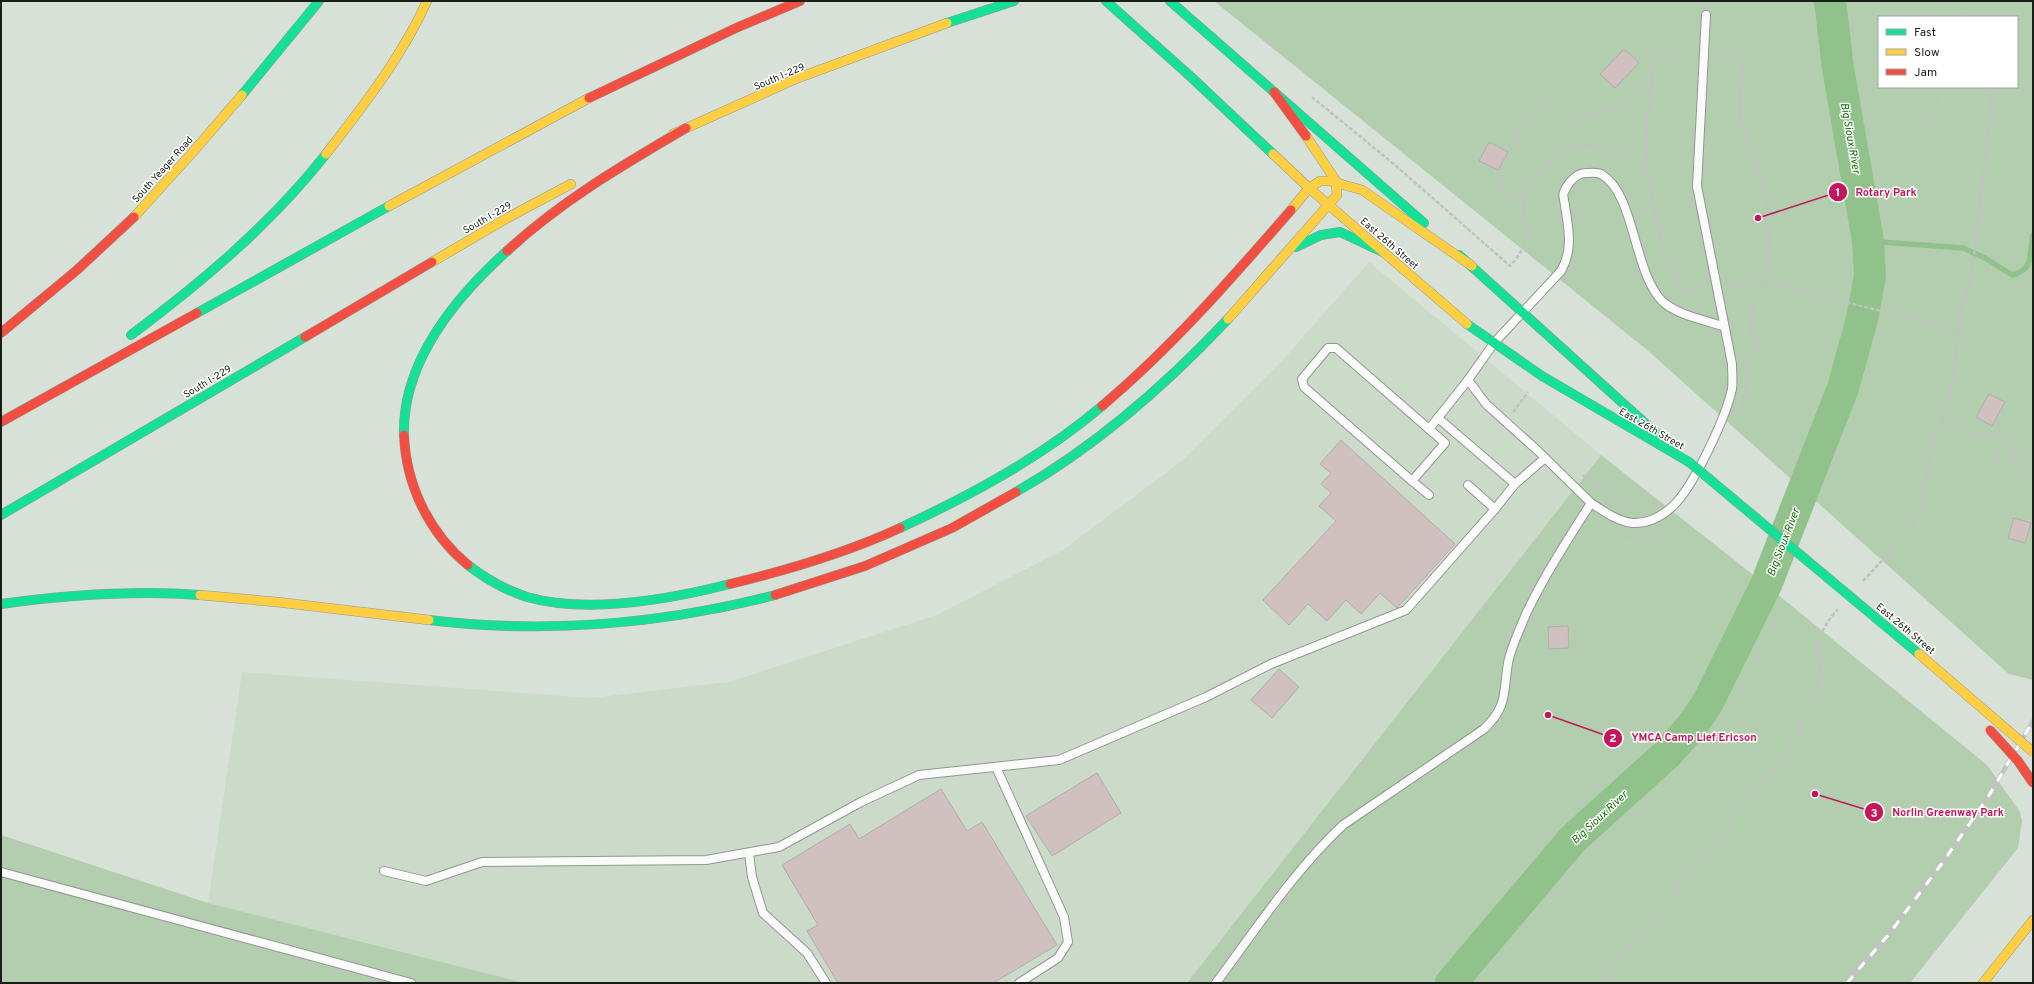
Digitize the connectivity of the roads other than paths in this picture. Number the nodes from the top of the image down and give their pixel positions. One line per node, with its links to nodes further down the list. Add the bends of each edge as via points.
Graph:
1 (319, 1): 20 (main road, South Yeager Road, via 148,202 82,266)
2 (427, 1): 21 (main road, via 404,46 379,83 306,177 259,228 203,278 159,315)
3 (800, 1): 25 (main road, via 736,28 590,97)
4 (1014, 1): 9 (main road, South I-229, via 959,17 857,55)
5 (1106, 1): 13 (main road, East 26th Street)
6 (1170, 1): 8 (main road, East 26th Street)
7 (1706, 15): 19 (lane, via 1697,186)
8 (1274, 92): 12 (main road); 17 (main road, East 26th Street)
9 (686, 128): 10 (main road, South I-229); 13 (main road, via 568,199 515,243 449,315 415,374 404,428 404,452 419,503 446,545 462,561 482,578 519,595 544,601 604,603 709,588 762,577 868,542 964,497 1059,438 1137,377 1205,308)
10 (602, 168)
11 (582, 178): 37 (main road, South I-229, via 489,229)
12 (1336, 181): 13 (main road, via 1320,181); 14 (main road, via 1337,195); 17 (main road, via 1362,190)
13 (1309, 188): 14 (main road, East 26th Street)
14 (1328, 205): 15 (main road, East 26th Street); 16 (main road)
15 (1383, 252): 16 (main road, via 1340,232 1321,235 1305,242); 22 (main road, East 26th Street, via 1461,320)
16 (1279, 260): 38 (main road, via 1189,359 1123,418 1083,449 1031,484 943,533 902,552 791,592 737,606 627,623 528,628 426,621 207,595 86,594)
17 (1472, 266): 18 (main road, East 26th Street)
18 (1522, 312): 19 (lane, via 1561,271 1568,259 1570,238 1563,193 1571,180 1584,173 1600,173 1613,184 1620,198 1649,282 1662,301 1688,316); 22 (lane); 30 (main road, East 26th Street)
19 (1723, 326): 35 (lane, via 1732,364 1732,388 1717,432 1686,492 1658,518 1632,523 1617,519)
20 (1, 333)
21 (121, 342)
22 (1494, 343): 24 (lane); 30 (main road, East 26th Street, via 1542,376)
23 (109, 351): 25 (main road)
24 (1468, 380): 26 (lane); 29 (lane, via 1486,404)
25 (25, 408): 27 (main road)
26 (1438, 418): 28 (lane); 32 (lane)
27 (1, 422)
28 (1429, 429): 31 (lane, via 1445,443); 31 (lane, via 1336,348 1328,348 1302,379 1304,387)
29 (1545, 458): 32 (lane); 35 (lane)
30 (1689, 462): 39 (main road, East 26th Street, bridge)
31 (1412, 481): 34 (lane)
32 (1515, 484): 36 (lane)
33 (1468, 485): 36 (lane)
34 (1428, 495)
35 (1591, 503): 50 (lane, via 1571,533 1526,614 1508,661 1504,700 1496,717 1484,729 1337,830 1291,882)
36 (1495, 509): 41 (lane, via 1406,610 1271,664 1206,697 1059,760)
37 (1, 515)
38 (1, 604)
39 (1898, 635): 40 (main road, East 26th Street, bridge); 42 (main road, bridge, via 1992,731)
40 (2033, 752)
41 (996, 768): 43 (lane, via 919,775 861,802 779,847); 49 (lane, via 1064,917 1068,942 1058,958)
42 (2033, 783)
43 (749, 852): 44 (lane, via 706,860 482,862 426,881); 48 (lane, via 752,877 763,913 807,953)
44 (384, 871)
45 (1, 872): 47 (lane)
46 (2033, 920): 51 (main road)
47 (411, 983)
48 (826, 983)
49 (1019, 983)
50 (1216, 983)
51 (1983, 983)

